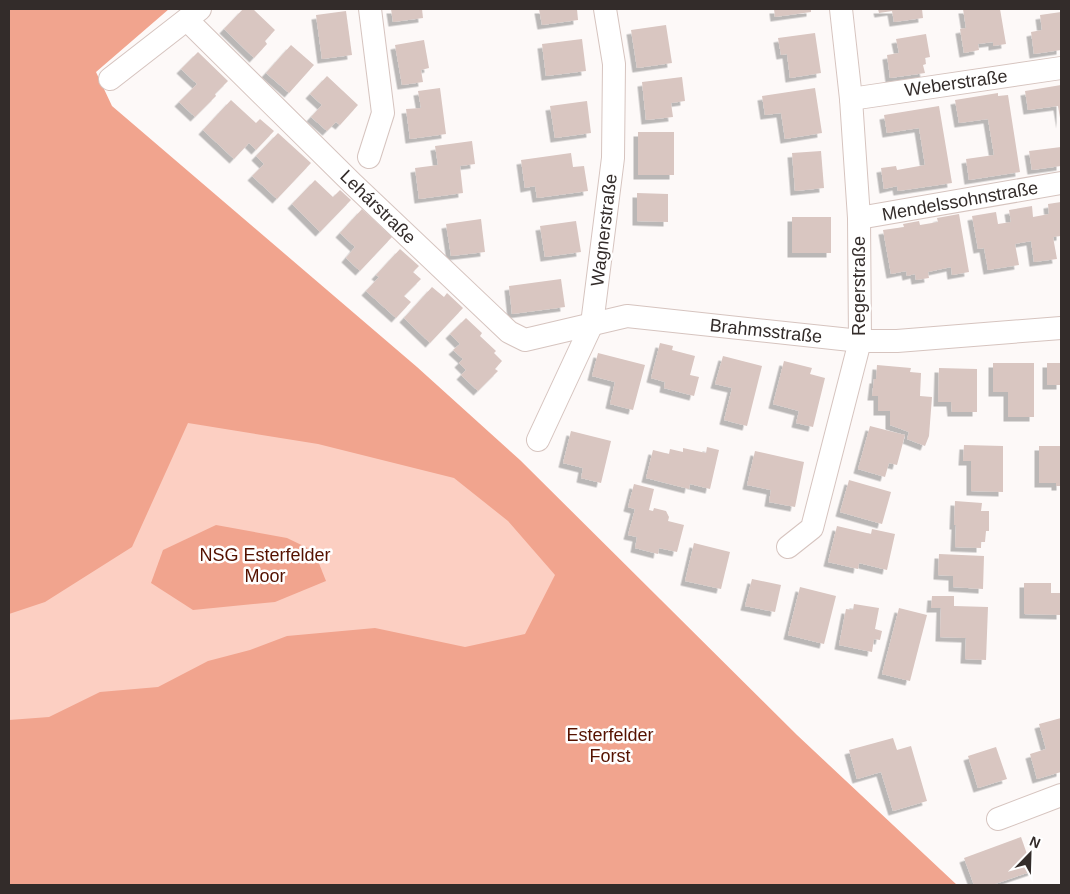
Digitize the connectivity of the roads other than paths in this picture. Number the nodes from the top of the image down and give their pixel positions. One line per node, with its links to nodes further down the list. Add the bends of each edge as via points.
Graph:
1 (370, 9): 8 (street, Lehárstraße, via 383,113)
2 (606, 9): 11 (street, Wagnerstraße, via 614,64 613,158)
3 (841, 9): 7 (street, Regerstraße)
4 (193, 14): 6 (street); 11 (street, Lehárstraße, via 352,183 509,332 525,340)
5 (1061, 68): 7 (street, Weberstraße)
6 (110, 79)
7 (851, 99): 10 (street, Regerstraße)
8 (369, 157)
9 (1061, 183): 10 (street, Mendelssohnstraße)
10 (859, 218): 13 (street, Regerstraße)
11 (592, 324): 13 (street, Brahmsstraße, via 627,316); 14 (street, Wagnerstraße)
12 (1061, 328): 13 (street, Brahmsstraße)
13 (860, 341): 15 (street, Regerstraße, via 812,528)
14 (538, 440)
15 (788, 547)
16 (1061, 795): 17 (street)
17 (998, 819)

